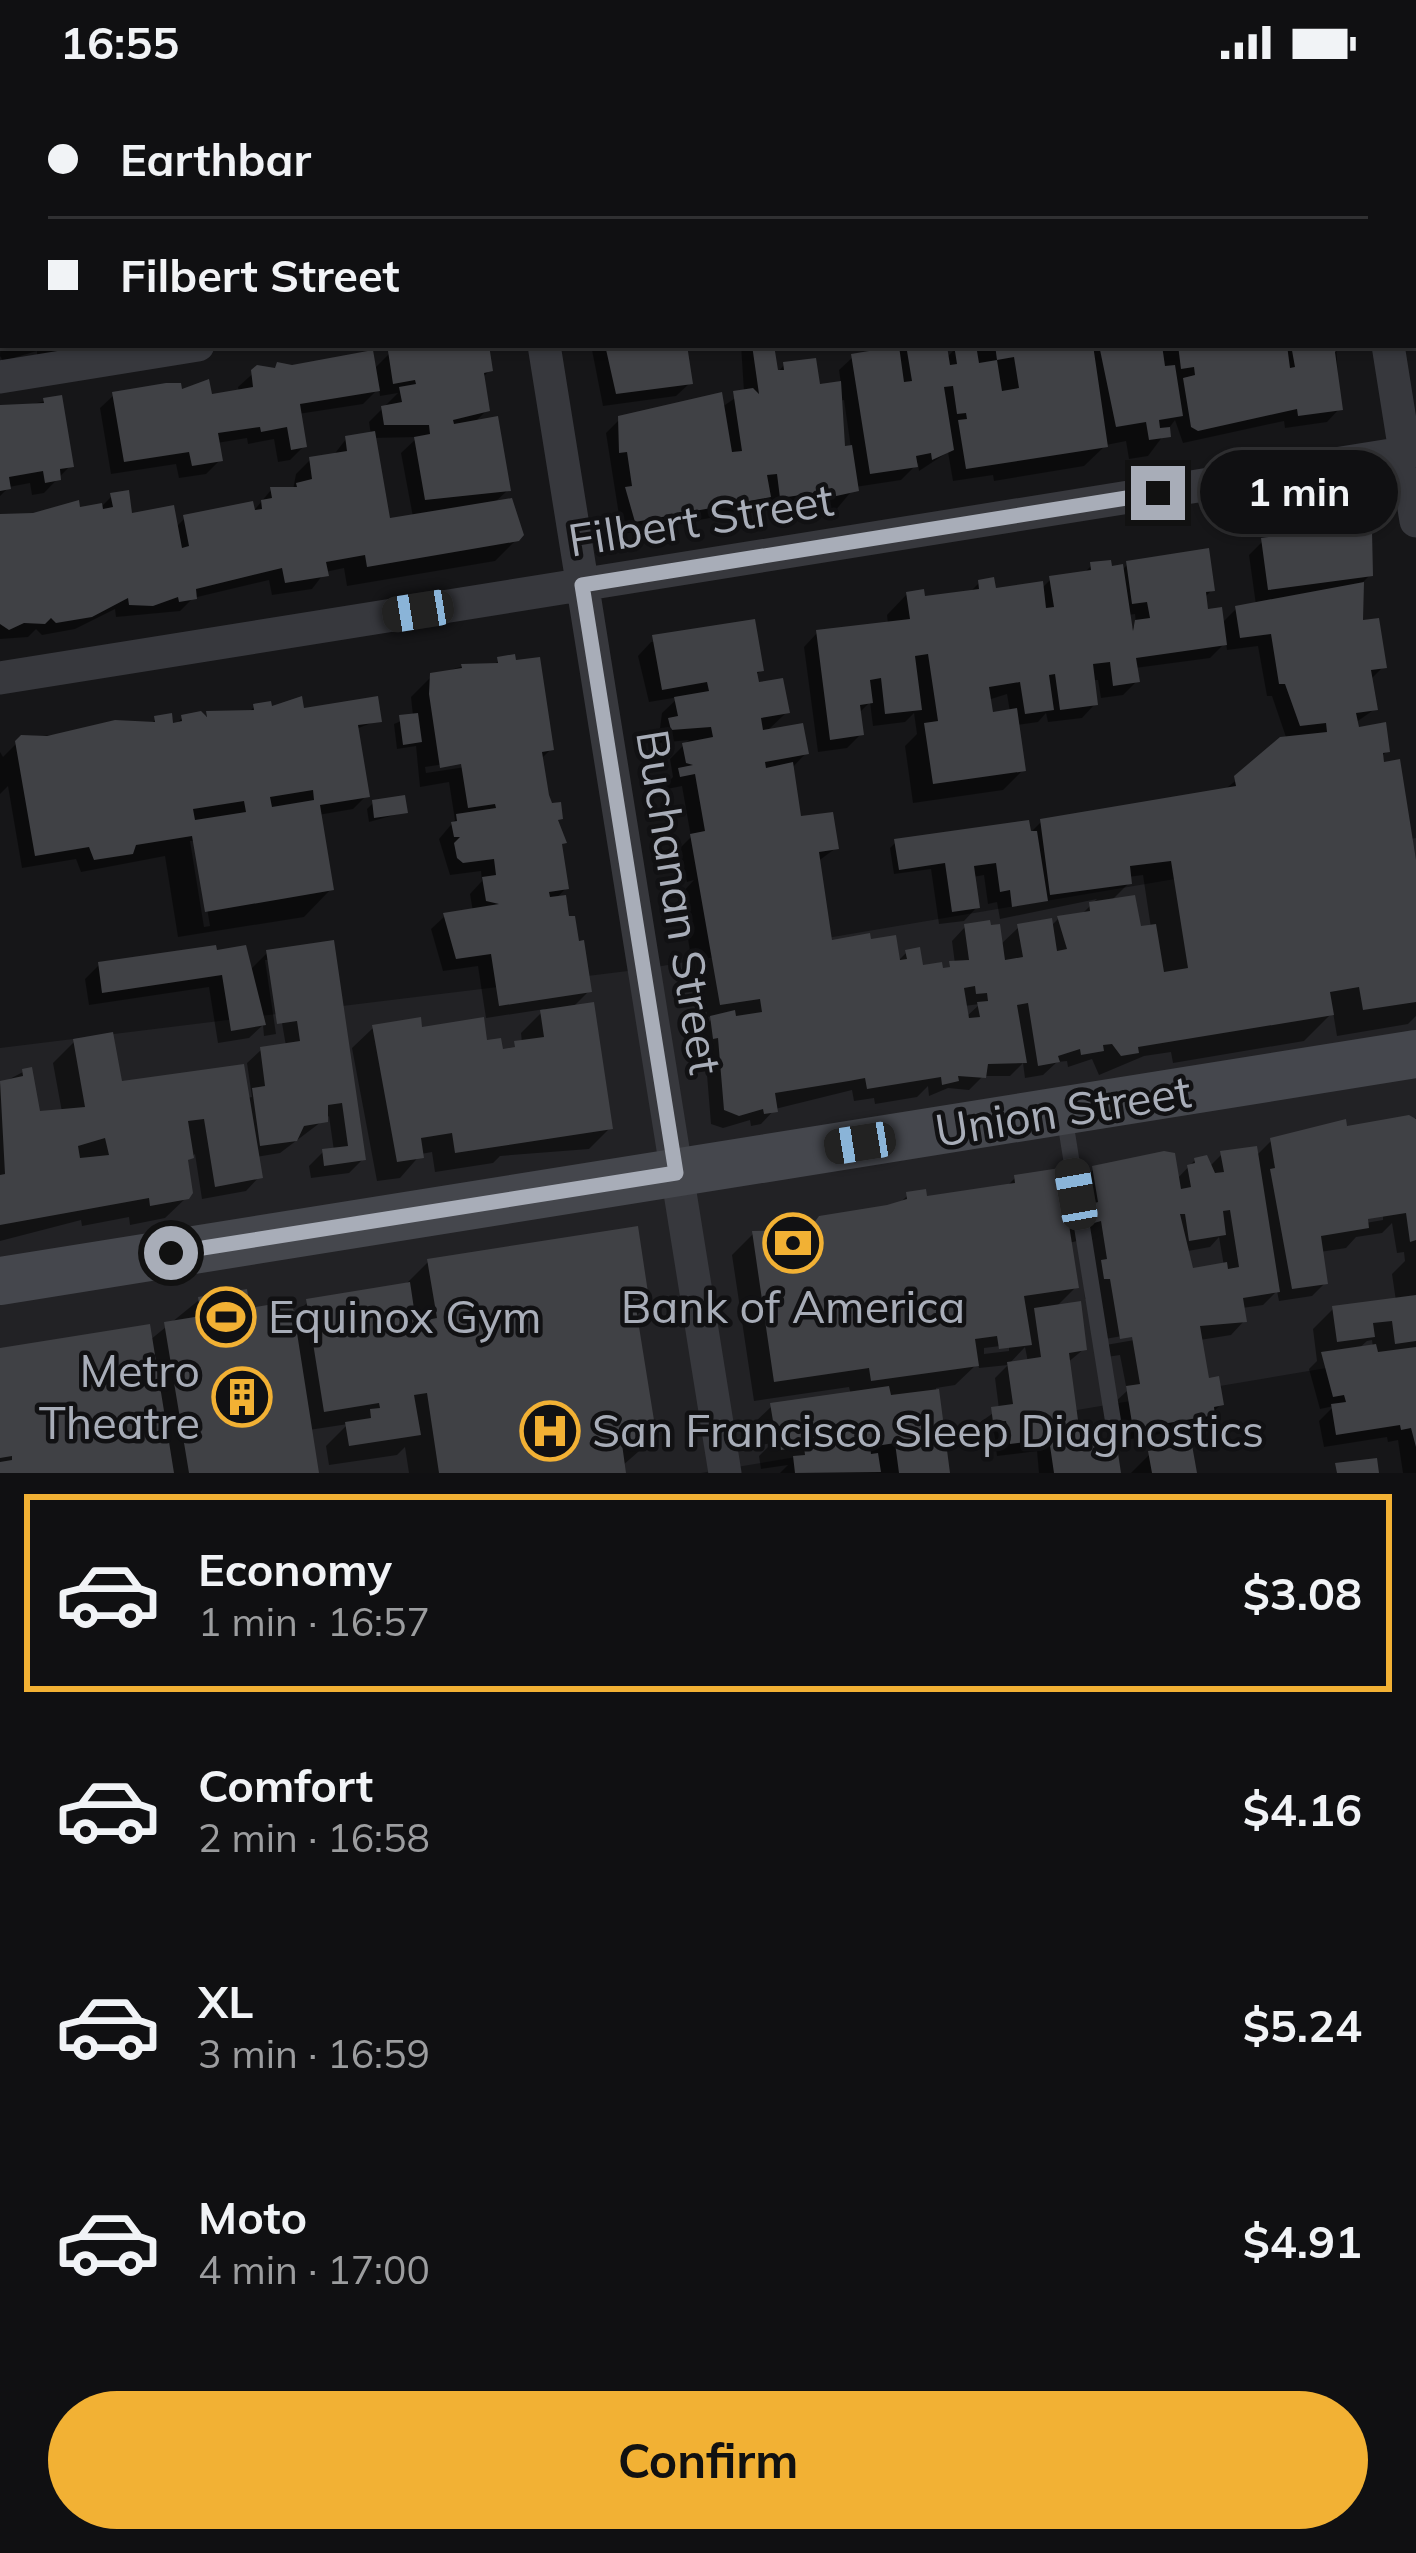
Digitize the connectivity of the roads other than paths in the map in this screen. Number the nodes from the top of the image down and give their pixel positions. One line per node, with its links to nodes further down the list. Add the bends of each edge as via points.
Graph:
1 (179, 348): 4 (street)
2 (544, 348): 7 (street, Buchanan Street)
3 (1389, 348): 5 (street)
4 (0, 377)
5 (1410, 452): 6 (street); 7 (street, Filbert Street)
6 (1416, 521)
7 (582, 585): 8 (street, Filbert Street); 11 (street, Buchanan Street)
8 (0, 678)
9 (1416, 1054): 10 (street, Union Street)
10 (1064, 1110): 11 (street, Union Street); 13 (lane)
11 (676, 1173): 12 (street, Union Street); 14 (street, Buchanan Street)
12 (0, 1281)
13 (1114, 1427)
14 (725, 1473)

